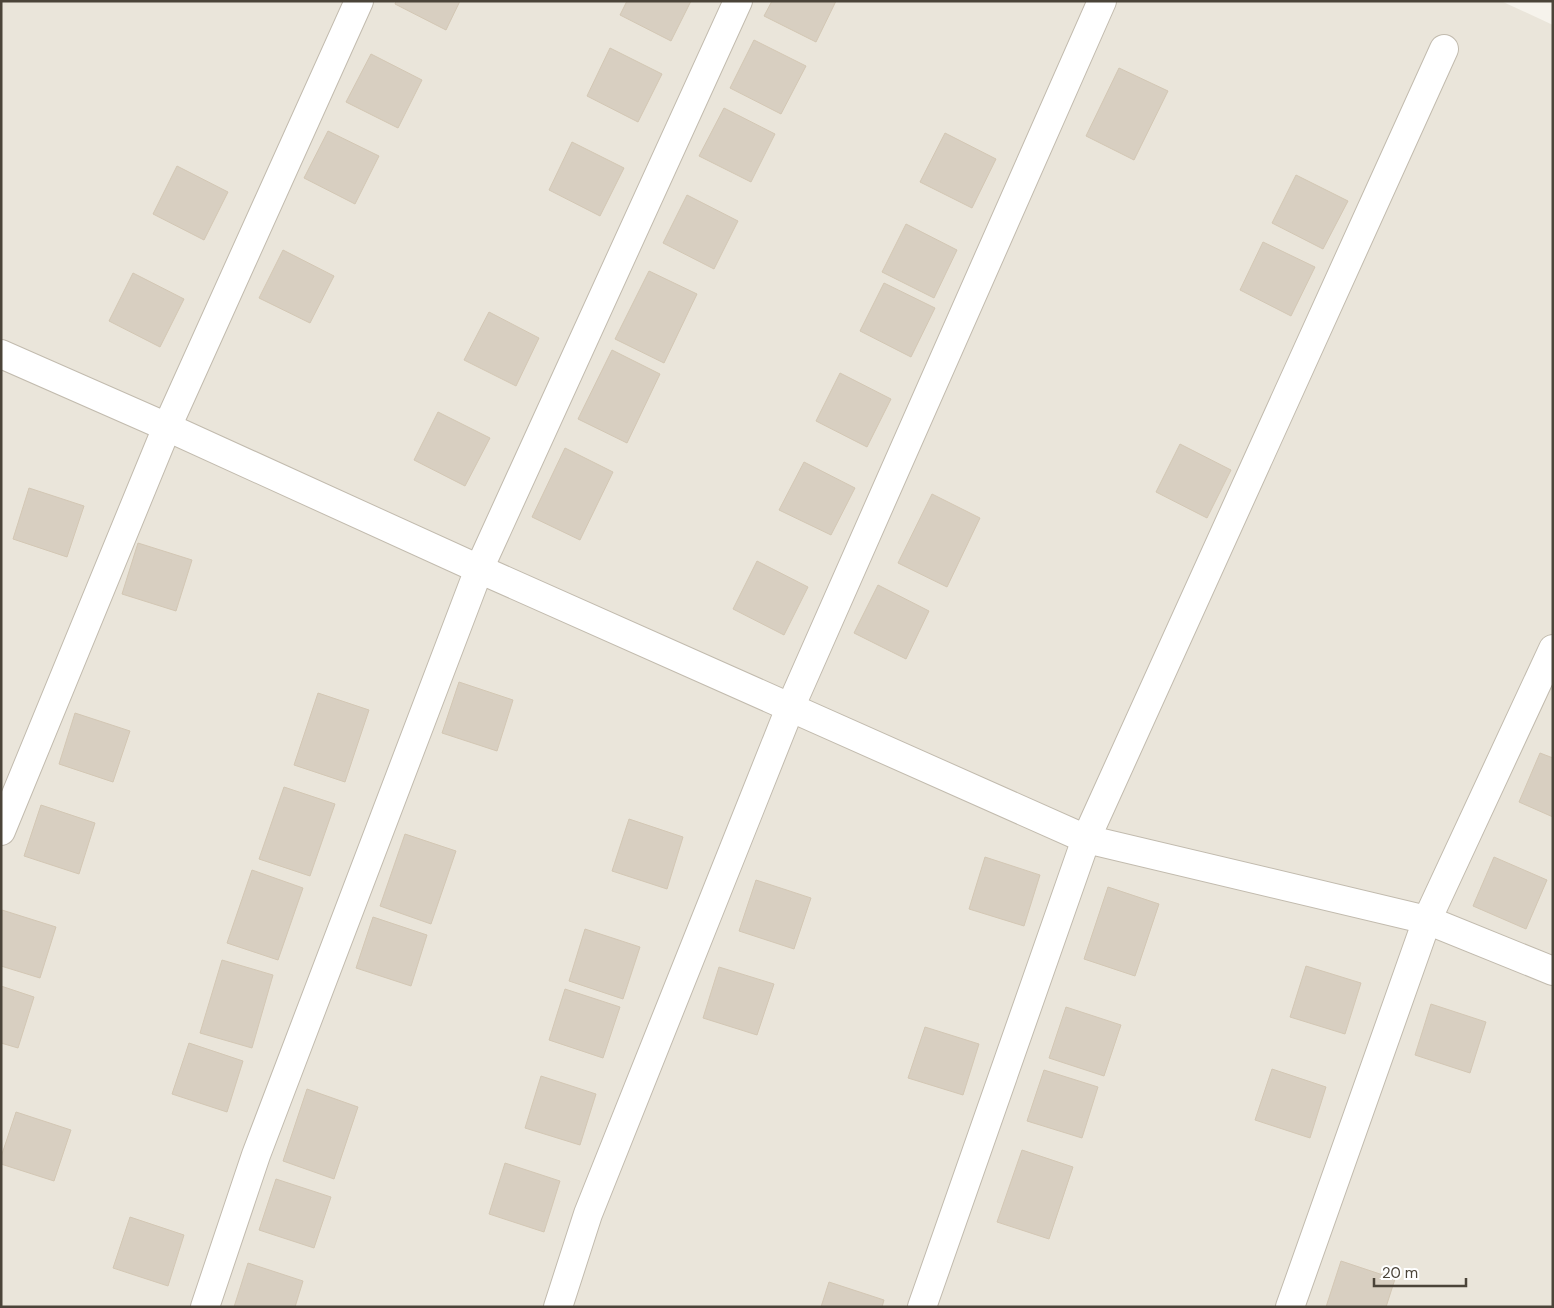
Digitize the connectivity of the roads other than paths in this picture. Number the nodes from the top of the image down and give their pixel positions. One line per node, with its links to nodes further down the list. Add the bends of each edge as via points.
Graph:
1 (359, 1): 6 (street)
2 (738, 1): 7 (street)
3 (1102, 1): 9 (street)
4 (1444, 49): 11 (street)
5 (1, 354): 6 (street)
6 (167, 427): 7 (street); 10 (street)
7 (479, 569): 9 (street); 14 (street, via 256,1155)
8 (1553, 649): 12 (street)
9 (790, 708): 11 (street); 15 (street, via 588,1214)
10 (1, 831)
11 (1086, 839): 12 (street); 16 (street)
12 (1427, 920): 13 (street); 17 (street)
13 (1553, 971)
14 (205, 1307)
15 (558, 1307)
16 (922, 1307)
17 (1290, 1307)

